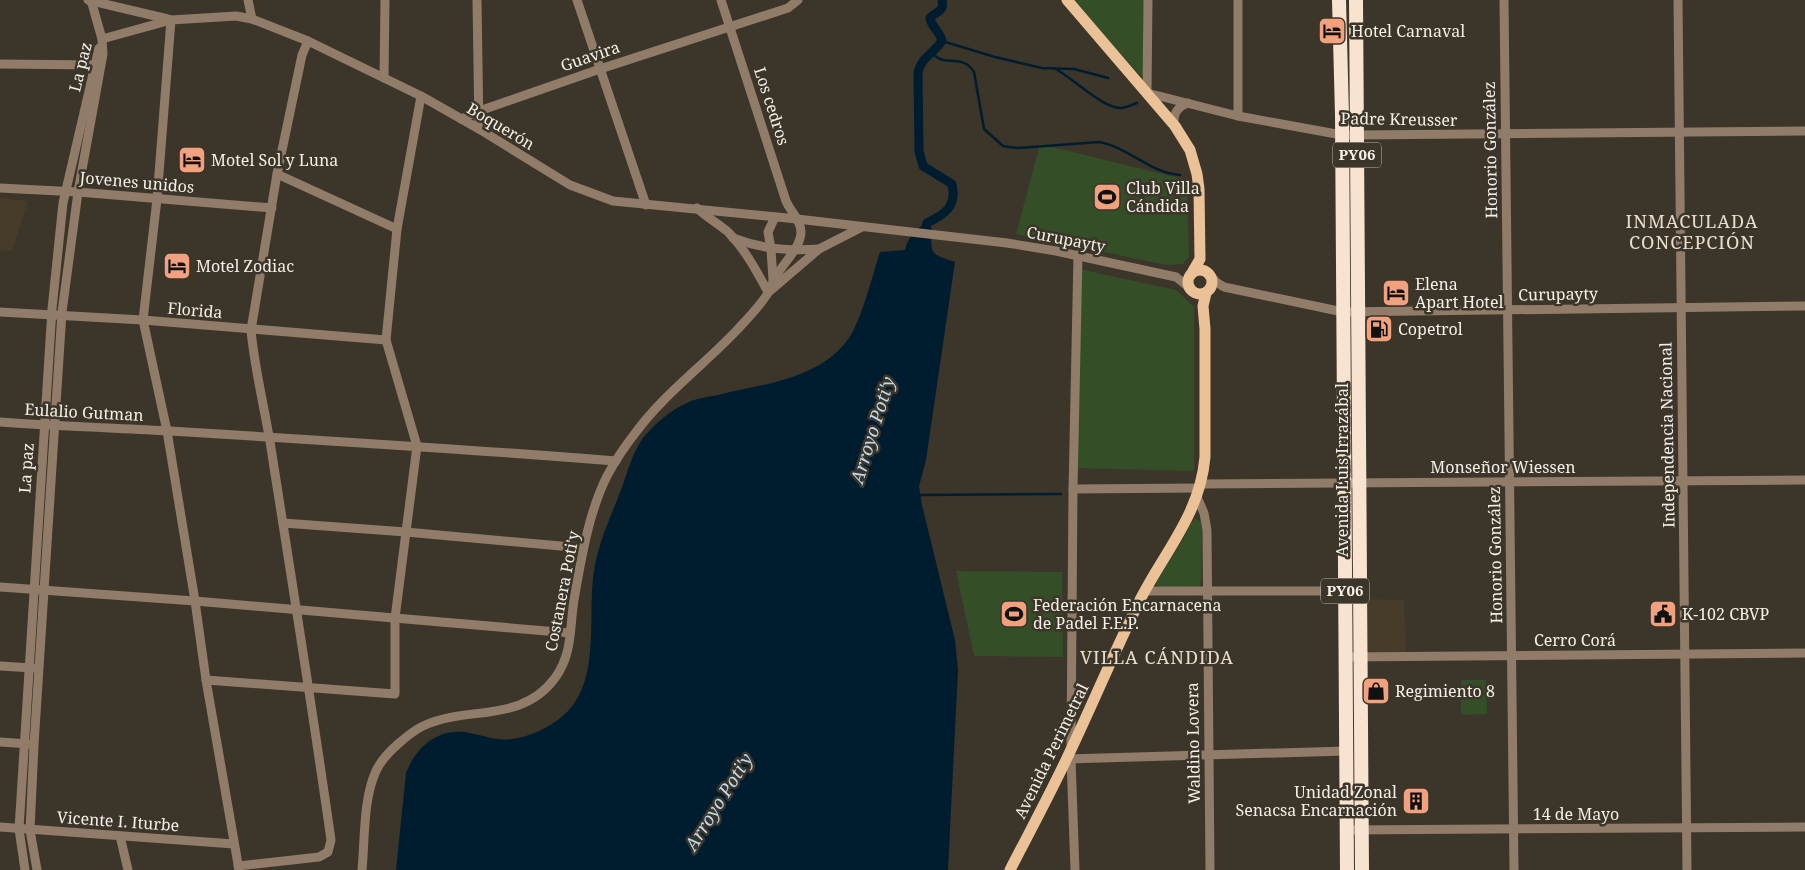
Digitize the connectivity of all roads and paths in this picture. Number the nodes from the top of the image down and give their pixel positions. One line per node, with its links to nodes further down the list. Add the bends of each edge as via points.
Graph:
1 (90, 0): 16 (street); 18 (street, La paz)
2 (248, 0): 15 (street)
3 (385, 0): 23 (street)
4 (477, 0): 27 (street)
5 (577, 0): 22 (street)
6 (721, 0): 17 (street, Los cedros)
7 (798, 0): 17 (street, Guavira, via 788,8)
8 (1067, 0): 24 (main road)
9 (1148, 0): 24 (street)
10 (1238, 0): 28 (street)
11 (1339, 0): 35 (highway, PY06)
12 (1356, 0): 36 (highway, PY06)
13 (1504, 0): 34 (street, Honorio González)
14 (1678, 0): 33 (street, Independencia Nacional)
15 (252, 19): 16 (street, Boquerón, via 236,16); 19 (street, Boquerón)
16 (171, 20): 18 (street, Boquerón); 41 (street)
17 (731, 26): 22 (street, Guavira); 46 (street, Los cedros, via 786,201)
18 (102, 39): 21 (street, La paz)
19 (308, 41): 23 (street, Boquerón); 37 (street, via 302,55)
20 (0, 64): 21 (street)
21 (99, 65): 39 (street, La paz); 40 (street, La paz)
22 (600, 69): 27 (street, Guavira); 42 (street)
23 (384, 78): 25 (street, Boquerón)
24 (1147, 93): 26 (street, Padre Kreusser); 30 (main road)
25 (421, 96): 29 (street, Boquerón); 48 (street)
26 (1188, 103): 28 (street, Padre Kreusser); 30 (street, via 1177,110)
27 (479, 111): 29 (street, Guavira); 31 (street)
28 (1238, 116): 35 (street, Padre Kreusser)
29 (461, 119): 31 (street, Boquerón)
30 (1174, 125): 55 (main road, via 1190,150 1197,174)
31 (479, 129): 42 (street, Boquerón, via 570,185 613,201)
32 (1805, 131): 33 (street, Padre Kreusser)
33 (1679, 132): 34 (street, Padre Kreusser); 64 (street, Independencia Nacional)
34 (1505, 134): 36 (street, Padre Kreusser); 65 (street, Honorio González)
35 (1342, 135): 36 (street, Padre Kreusser); 68 (highway, PY06)
36 (1357, 135): 66 (highway, PY06)
37 (277, 174): 43 (street); 48 (street)
38 (0, 188): 39 (street, Jovenes unidos)
39 (66, 192): 40 (street, Jovenes unidos); 69 (street, La paz)
40 (78, 192): 41 (street, Jovenes unidos); 70 (street, La paz)
41 (157, 199): 43 (street, Jovenes unidos); 71 (street)
42 (646, 205): 44 (street, Boquerón)
43 (272, 208): 72 (street)
44 (696, 208): 45 (street, Boquerón); 50 (street)
45 (775, 217): 46 (street, Boquerón); 51 (street, via 768,232)
46 (797, 218): 47 (street, Boquerón); 53 (street, via 801,236)
47 (862, 227): 49 (street, Boquerón); 52 (street)
48 (397, 229): 73 (street)
49 (899, 230): 54 (street, Curupayty)
50 (733, 238): 51 (street); 62 (street)
51 (771, 249): 53 (street); 59 (street)
52 (818, 249): 53 (street); 62 (street)
53 (794, 250): 59 (street)
54 (1078, 255): 58 (street, Curupayty); 85 (street)
55 (1200, 259): 56 (main road, Avenida Perimetral); 57 (main road)
56 (1192, 272): 57 (main road, via 1201,269); 58 (street, Curupayty); 61 (main road, Avenida Perimetral, via 1188,281)
57 (1210, 274): 60 (street, Curupayty); 61 (main road, Avenida Perimetral, via 1213,284)
58 (1176, 277): 61 (street, Curupayty)
59 (773, 280): 62 (street)
60 (1224, 287): 61 (street, Curupayty); 68 (street, Curupayty)
61 (1200, 291): 86 (main road, Avenida Perimetral, via 1203,306 1205,457)
62 (768, 292): 80 (street, Costanera Poti'y, via 736,331 655,408)
63 (1805, 306): 64 (street, Curupayty)
64 (1681, 307): 65 (street, Curupayty); 81 (street, Independencia Nacional)
65 (1507, 309): 66 (street, Curupayty); 83 (street, Honorio González)
66 (1359, 311): 68 (street, Curupayty); 84 (highway, Avenida Luis Irrazábal / PY06)
67 (0, 312): 69 (street, Florida)
68 (1343, 312): 84 (highway, PY06)
69 (51, 316): 70 (street, Florida); 75 (street, La paz)
70 (62, 316): 71 (street, Florida); 76 (street, La paz)
71 (143, 320): 72 (street, Florida); 77 (street)
72 (251, 330): 73 (street, Florida); 78 (street)
73 (386, 340): 79 (street)
74 (0, 422): 75 (street, Eulalio Gutman)
75 (44, 425): 76 (street, Eulalio Gutman); 91 (street, La paz)
76 (55, 426): 77 (street, Eulalio Gutman); 92 (street, La paz)
77 (167, 431): 78 (street, Eulalio Gutman); 96 (street)
78 (270, 437): 79 (street, Eulalio Gutman); 87 (street)
79 (418, 446): 80 (street, Eulalio Gutman); 88 (street)
80 (616, 461): 89 (street, Costanera Poti'y, via 606,479)
81 (1683, 480): 82 (street, Monseñor Wiessen); 83 (street, Monseñor Wiessen); 101 (street, Independencia Nacional)
82 (1805, 480)
83 (1509, 482): 84 (street, Monseñor Wiessen); 102 (street, Honorio González)
84 (1351, 483): 86 (street, Monseñor Wiessen); 95 (highway, PY06); 104 (highway, Avenida Luis Irrazábal / PY06)
85 (1073, 489): 86 (street, Monseñor Wiessen); 113 (street)
86 (1199, 490): 93 (main road, Avenida Perimetral, via 1179,536); 94 (street, Waldino Lovera, via 1207,530)
87 (283, 524): 88 (street); 97 (street)
88 (406, 532): 89 (street); 98 (street)
89 (584, 548): 99 (street, Costanera Poti'y)
90 (0, 588): 91 (street)
91 (34, 589): 92 (street); 106 (street, La paz)
92 (44, 590): 96 (street); 107 (street, La paz)
93 (1146, 591): 94 (street); 113 (main road, Avenida Perimetral)
94 (1207, 591): 95 (street); 114 (street, Waldino Lovera)
95 (1345, 591): 103 (highway, PY06)
96 (195, 601): 97 (street); 108 (street)
97 (296, 610): 98 (street); 109 (street)
98 (395, 618): 99 (street); 109 (street, via 395,694)
99 (570, 633): 129 (street, Costanera Poti'y, via 568,654 562,668 537,696 511,708 424,726 392,750 376,770 372,782)
100 (1805, 653): 101 (street, Cerro Corá)
101 (1684, 654): 102 (street, Cerro Corá); 117 (street, Independencia Nacional)
102 (1511, 656): 104 (street, Cerro Corá); 119 (street, Honorio González)
103 (1345, 657): 104 (street, Cerro Corá); 112 (highway, PY06)
104 (1361, 657): 122 (highway, Avenida Luis Irrazábal / PY06)
105 (0, 666): 106 (street)
106 (29, 668): 107 (street); 111 (street, La paz)
107 (39, 668): 111 (street, La paz)
108 (206, 680): 109 (street); 124 (street)
109 (310, 688): 125 (street, via 330,847 319,857)
110 (0, 742): 111 (street)
111 (29, 744): 118 (street, La paz); 120 (street, La paz)
112 (1346, 751): 114 (street); 121 (highway, PY06)
113 (1070, 755): 114 (street); 130 (main road, Avenida Perimetral); 131 (street)
114 (1208, 755): 132 (street, Waldino Lovera)
115 (0, 827): 118 (street, Vicente I. Iturbe)
116 (1805, 827): 117 (street, 14 de Mayo)
117 (1686, 828): 119 (street, 14 de Mayo); 136 (street, Independencia Nacional)
118 (19, 829): 120 (street, Vicente I. Iturbe); 126 (street, La paz)
119 (1514, 829): 122 (street, 14 de Mayo); 135 (street, Honorio González)
120 (30, 830): 123 (street, Vicente I. Iturbe); 127 (street, La paz)
121 (1346, 830): 122 (street, 14 de Mayo); 133 (highway, PY06)
122 (1362, 830): 134 (highway, Avenida Luis Irrazábal / PY06)
123 (120, 836): 124 (street, Vicente I. Iturbe); 128 (street)
124 (234, 844): 125 (street)
125 (238, 868)
126 (25, 870)
127 (37, 870)
128 (128, 870)
129 (362, 870)
130 (1010, 870)
131 (1075, 870)
132 (1210, 870)
133 (1347, 870)
134 (1362, 870)
135 (1514, 870)
136 (1686, 870)

